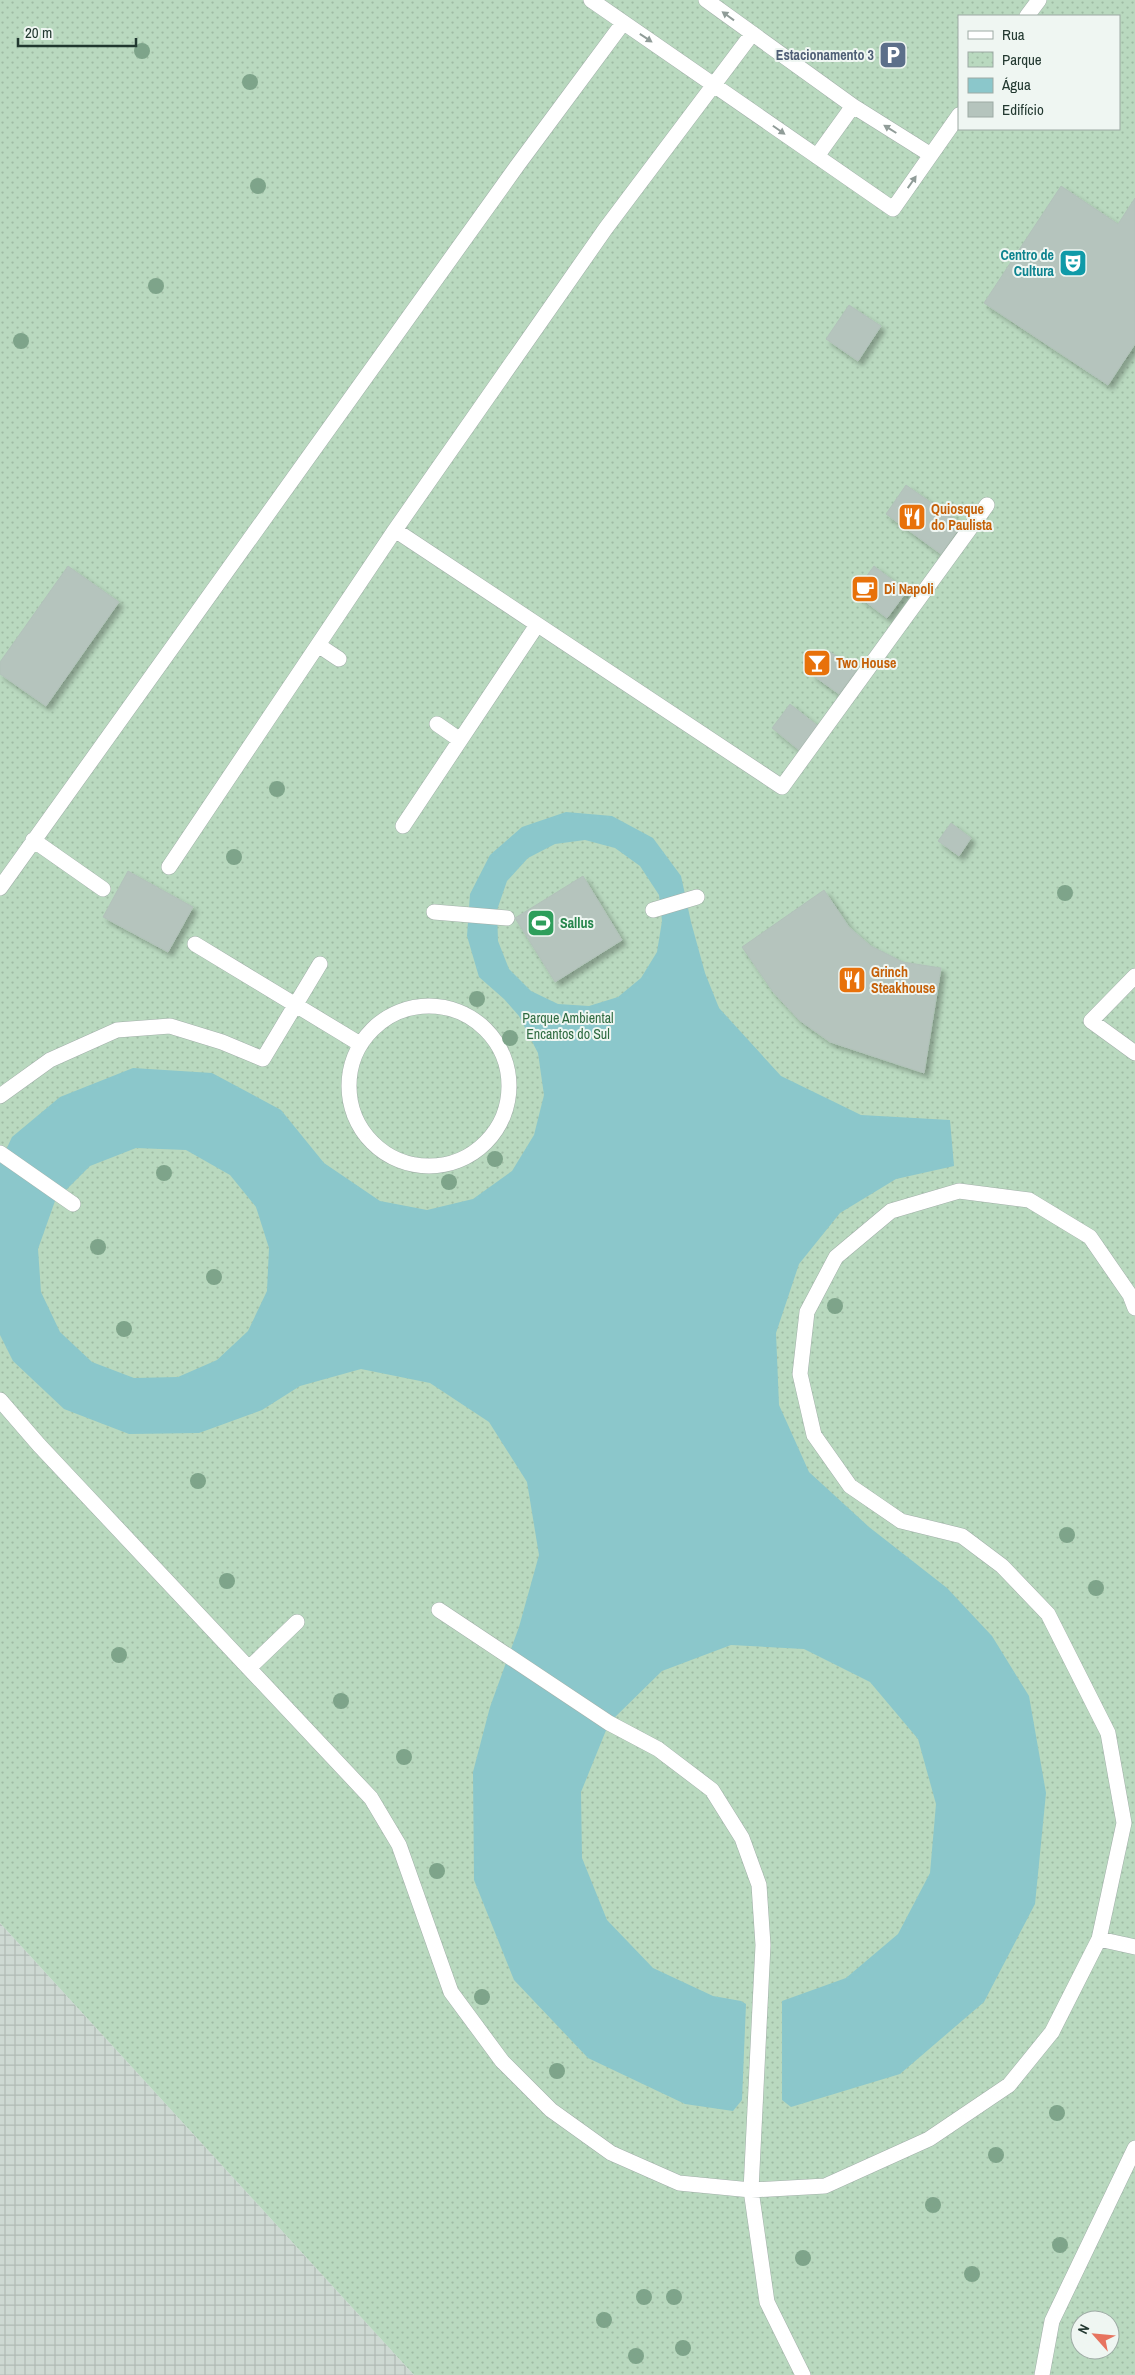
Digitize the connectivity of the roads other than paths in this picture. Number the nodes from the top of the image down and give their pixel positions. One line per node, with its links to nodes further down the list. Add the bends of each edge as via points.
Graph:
1 (591, 0): 5 (street)
2 (706, 0): 6 (street, one-way to 2)
3 (1039, 0): 4 (street)
4 (1028, 15)
5 (623, 22): 7 (street, one-way to 7); 20 (street)
6 (752, 34): 7 (street); 8 (street)
7 (714, 85): 11 (street, one-way to 11); 13 (street, via 606,228)
8 (853, 106): 10 (street, one-way to 8); 11 (street)
9 (958, 116): 10 (street)
10 (931, 155): 11 (street, one-way to 10, via 893,209)
11 (818, 156)
12 (987, 505): 14 (street, via 782,787)
13 (395, 530): 14 (street); 15 (street)
14 (537, 625): 18 (street)
15 (318, 645): 16 (street); 21 (street)
16 (339, 659)
17 (437, 724): 18 (street)
18 (460, 740): 19 (street)
19 (403, 826)
20 (33, 840): 22 (street); 23 (street)
21 (169, 868)
22 (0, 888)
23 (103, 889)
24 (693, 898): 25 (street)
25 (656, 910)
26 (434, 912): 27 (street)
27 (503, 918)
28 (195, 944): 31 (street)
29 (320, 964): 31 (street)
30 (1135, 976): 33 (street, via 1091,1021)
31 (295, 1005): 32 (street); 34 (street, via 263,1059 170,1026 117,1030 50,1060)
32 (360, 1044): 32 (street, via 382,1020 411,1007 442,1006 472,1017 495,1038 508,1067 509,1099 497,1128 476,1151 448,1164 416,1166 386,1154 364,1133 350,1104 350,1072)
33 (1135, 1053)
34 (0, 1096)
35 (0, 1152): 36 (street)
36 (73, 1204)
37 (1135, 1308): 42 (street, via 1090,1238 1029,1200 959,1191 891,1211 836,1257 807,1312 800,1374 814,1435 850,1486 901,1521 962,1536 1002,1566 1048,1614 1108,1732 1124,1823)
38 (0, 1400): 41 (street)
39 (439, 1610): 45 (street, via 609,1723 658,1749 712,1790 742,1838 759,1886 763,1944)
40 (298, 1622): 41 (street)
41 (249, 1668): 45 (street, via 371,1798 399,1845 451,1992 502,2061 551,2110 611,2153 679,2183)
42 (1099, 1939): 43 (street); 45 (street, via 1052,2032 1009,2085 929,2138 825,2186)
43 (1135, 1947)
44 (1135, 2148): 47 (street, via 1052,2321)
45 (752, 2190): 46 (street, via 767,2302)
46 (803, 2375)
47 (1042, 2375)

